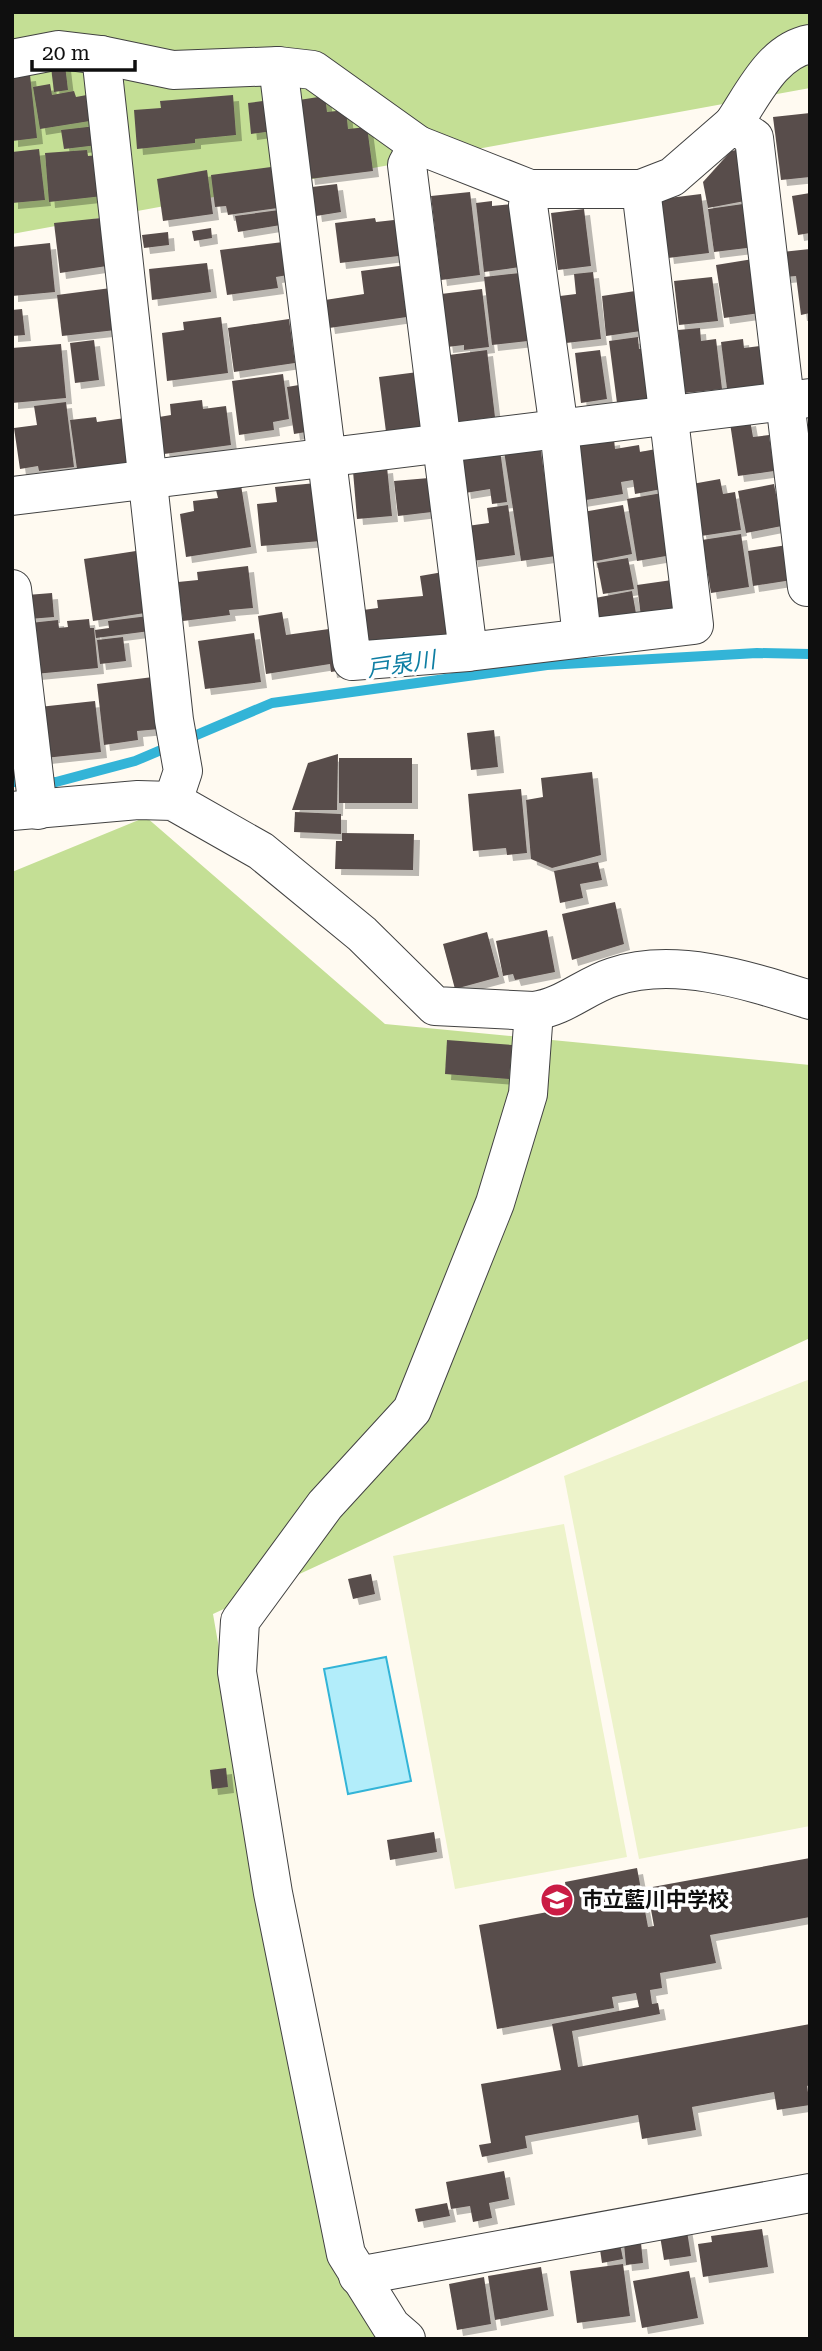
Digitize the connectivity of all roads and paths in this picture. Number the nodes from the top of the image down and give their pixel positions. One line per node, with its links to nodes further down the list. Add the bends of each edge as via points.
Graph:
1 (810, 44): 5 (street, via 775,63)
2 (101, 55): 3 (street, via 59,50); 4 (street, via 173,70); 14 (street)
3 (12, 58)
4 (278, 66): 6 (street, via 313,70); 13 (street)
5 (733, 124): 8 (street, via 673,177); 9 (street, via 754,138)
6 (418, 145): 7 (street); 12 (street, via 407,165)
7 (530, 189): 8 (street); 11 (street, via 528,205)
8 (641, 189): 10 (street)
9 (797, 400): 10 (street); 16 (street)
10 (671, 416): 11 (street); 18 (street, via 694,625)
11 (559, 429): 12 (street); 18 (street)
12 (441, 444): 13 (street); 19 (street)
13 (326, 457): 14 (street); 19 (street, via 352,661)
14 (149, 479): 15 (street); 20 (street, via 183,771)
15 (12, 496)
16 (807, 586)
17 (12, 589): 21 (street)
18 (582, 638): 19 (street)
19 (468, 652)
20 (173, 801): 21 (street); 23 (street, via 261,850 362,934 435,1006)
21 (25, 811)
22 (810, 1000): 23 (street, via 746,980 661,969 613,977 550,1009)
23 (534, 1011): 25 (street, via 528,1094 495,1203 412,1409 325,1505 240,1621 237,1672 273,1893 345,2254)
24 (810, 2193): 25 (street)
25 (358, 2276): 26 (street, via 391,2326)
26 (406, 2339)

